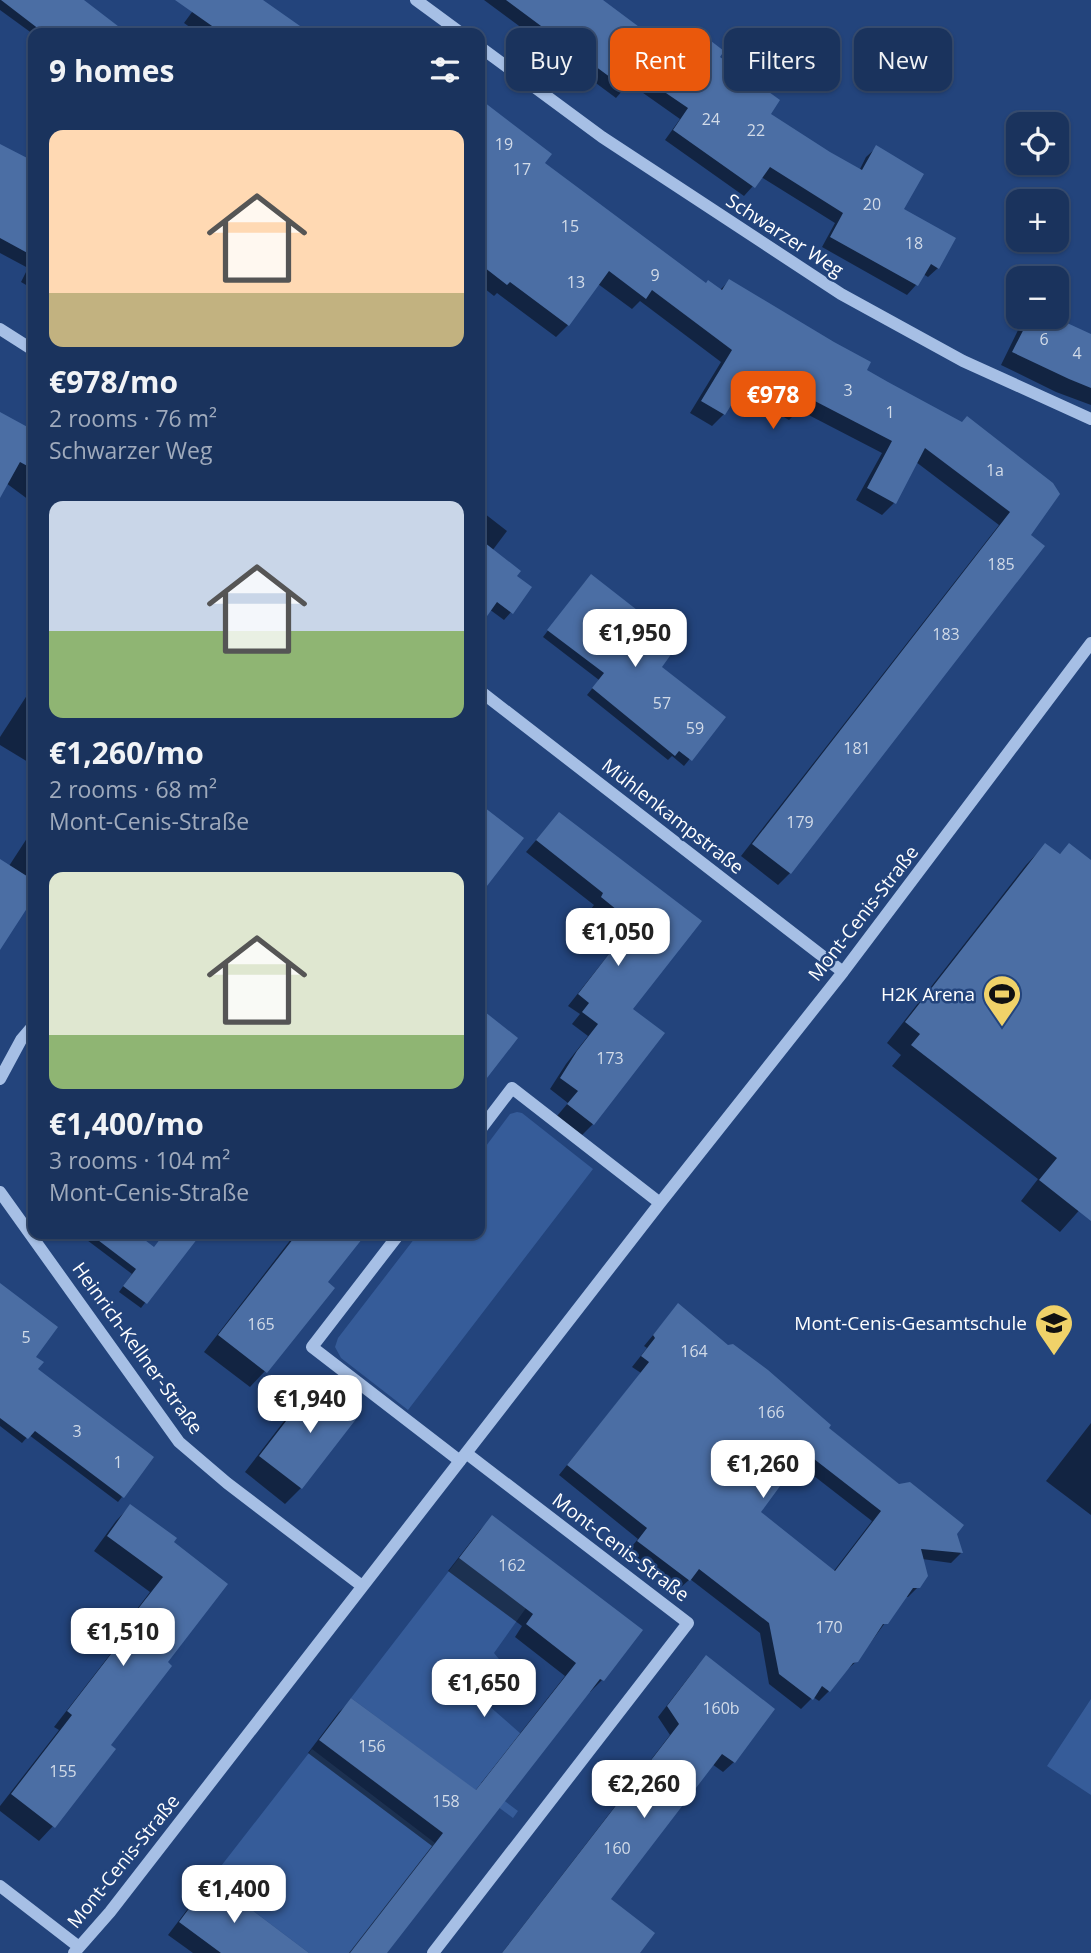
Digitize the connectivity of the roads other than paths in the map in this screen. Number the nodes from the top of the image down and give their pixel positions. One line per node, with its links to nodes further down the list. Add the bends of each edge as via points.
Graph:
1 (416, 0): 2 (street)
2 (454, 28)
3 (485, 51): 6 (street, Schwarzer Weg, via 602,137 841,294 964,361)
4 (0, 329): 5 (street)
5 (28, 346)
6 (1091, 419)
7 (1091, 643): 9 (street, Mont-Cenis-Straße)
8 (485, 695): 9 (street, Mühlenkampstraße)
9 (843, 972): 14 (street, Mont-Cenis-Straße)
10 (28, 1032): 11 (street)
11 (0, 1079)
12 (485, 1123): 14 (street, via 512,1088)
13 (0, 1192): 15 (street, Heinrich-Kellner-Straße)
14 (660, 1203): 18 (street, Mont-Cenis-Straße)
15 (28, 1231)
16 (34, 1239): 19 (street, Heinrich-Kellner-Straße, via 180,1442)
17 (395, 1239): 18 (street, Mont-Cenis-Straße, via 312,1347)
18 (463, 1457): 19 (street, Mont-Cenis-Straße); 22 (street, Mont-Cenis-Straße, via 688,1623)
19 (362, 1587): 21 (street, Mont-Cenis-Straße)
20 (0, 1886): 21 (street)
21 (77, 1950)
22 (433, 1953)

